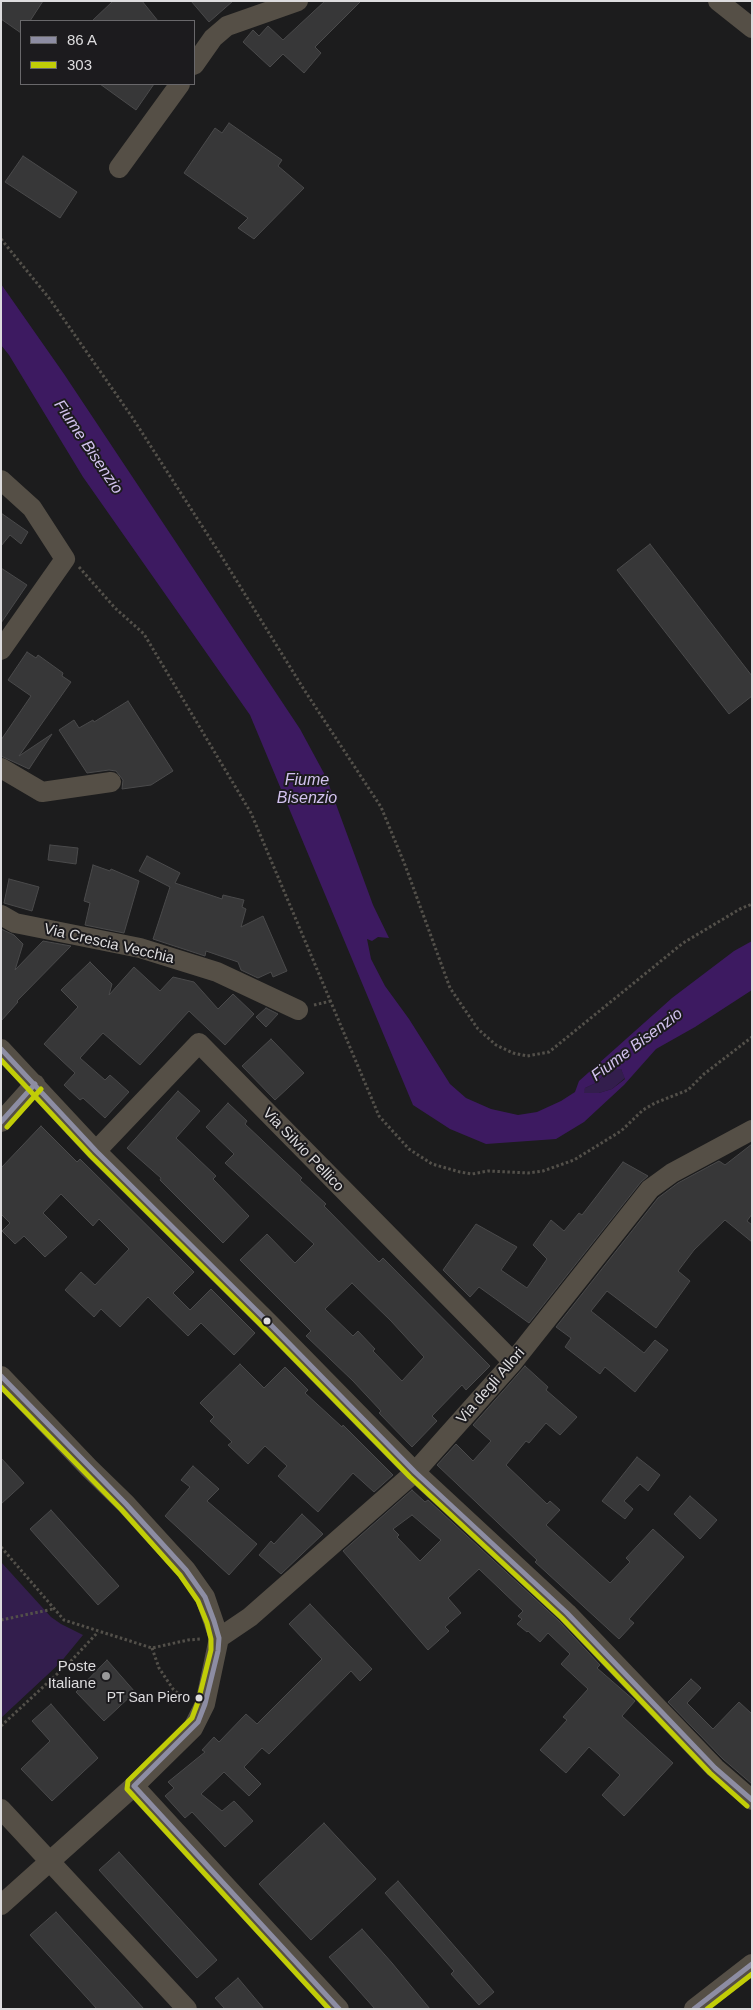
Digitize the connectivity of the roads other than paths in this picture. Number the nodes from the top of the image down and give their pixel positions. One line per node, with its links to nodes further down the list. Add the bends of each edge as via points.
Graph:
1 (298, 1): 4 (street, via 227,26 213,38)
2 (718, 1): 3 (street)
3 (752, 28)
4 (195, 64)
5 (179, 85): 6 (street)
6 (119, 168)
7 (1, 480): 8 (street, via 32,508 65,560)
8 (1, 650)
9 (1, 768): 10 (street, via 42,792)
10 (111, 782)
11 (1, 915): 12 (street, Via Crescia Vecchia, via 15,923 140,948 217,972)
12 (298, 1010)
13 (1, 1048): 14 (street)
14 (35, 1084): 15 (street); 17 (street)
15 (1, 1122)
16 (752, 1130): 18 (street, Via degli Allori, via 672,1173 650,1189)
17 (96, 1151): 18 (street, Via Silvio Pellico, via 199,1043); 20 (street)
18 (513, 1362): 20 (street, Via degli Allori)
19 (1, 1376): 21 (street, via 186,1570 205,1597)
20 (415, 1472): 21 (street, Via degli Allori, via 257,1612); 23 (street, via 567,1613 715,1768)
21 (219, 1638): 22 (street, via 202,1714 194,1728)
22 (134, 1786): 25 (street); 29 (street)
23 (752, 1800)
24 (1, 1808): 25 (street)
25 (49, 1862): 26 (street); 28 (street)
26 (1, 1905)
27 (752, 1964): 30 (street)
28 (187, 2009)
29 (339, 2009)
30 (694, 2009)

